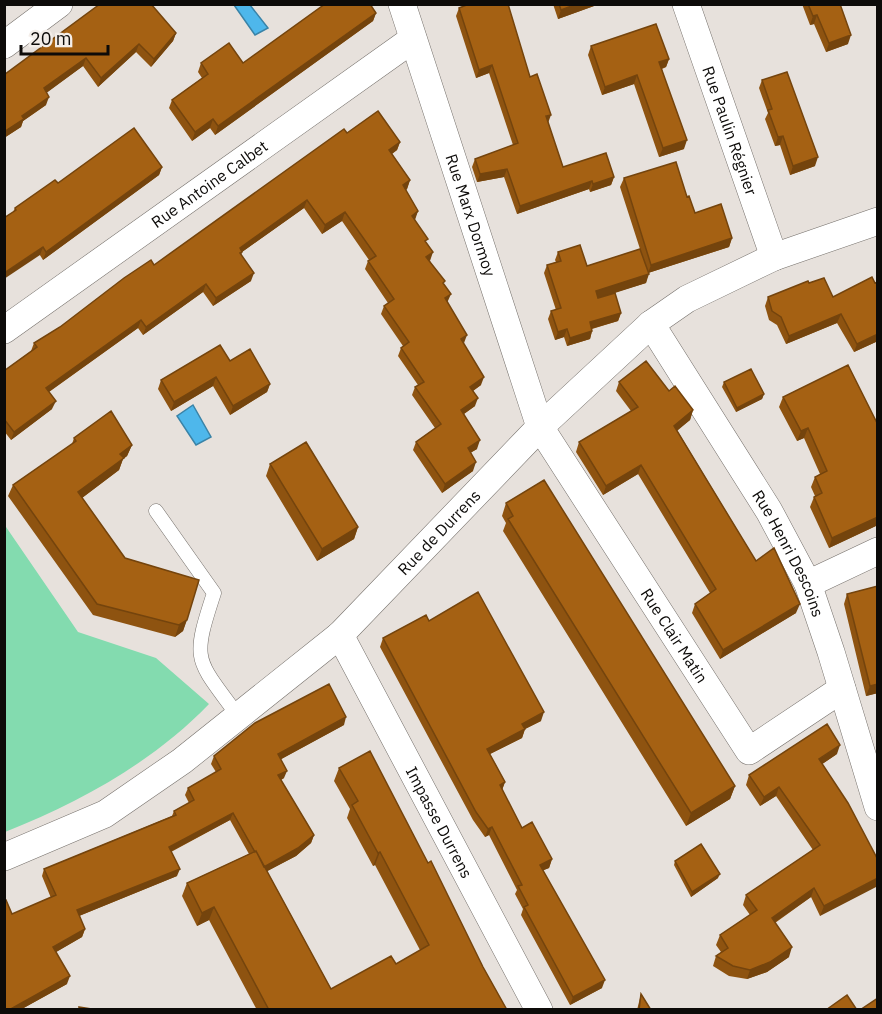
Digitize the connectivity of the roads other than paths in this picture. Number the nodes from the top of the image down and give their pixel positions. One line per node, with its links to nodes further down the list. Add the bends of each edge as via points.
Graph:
1 (59, 4): 5 (street)
2 (402, 4): 4 (street, Rue Marx Dormoy)
3 (686, 4): 7 (street, Rue Paulin Régnier)
4 (413, 39): 9 (street, Rue Antoine Calbet); 10 (street, Rue Marx Dormoy)
5 (4, 45)
6 (878, 221): 7 (street, Rue de Durrens)
7 (774, 257): 8 (street, Rue de Durrens, via 687,299)
8 (651, 324): 10 (street, Rue de Durrens); 13 (street, Rue Henri Descoins, via 769,511)
9 (4, 330)
10 (540, 427): 14 (street, Rue de Durrens); 15 (street, Rue Clair Matin, via 749,751)
11 (156, 511): 16 (lane, via 214,593 200,636 201,664)
12 (878, 551): 13 (street)
13 (808, 584): 15 (street, Rue Henri Descoins)
14 (340, 635): 16 (street, Rue de Durrens); 20 (street, Impasse Durrens)
15 (842, 689): 17 (street, Rue Henri Descoins)
16 (238, 716): 19 (street, Rue de Durrens, via 182,761 105,814)
17 (873, 774): 18 (street, Rue Henri Descoins)
18 (878, 807)
19 (4, 857)
20 (539, 1010)

